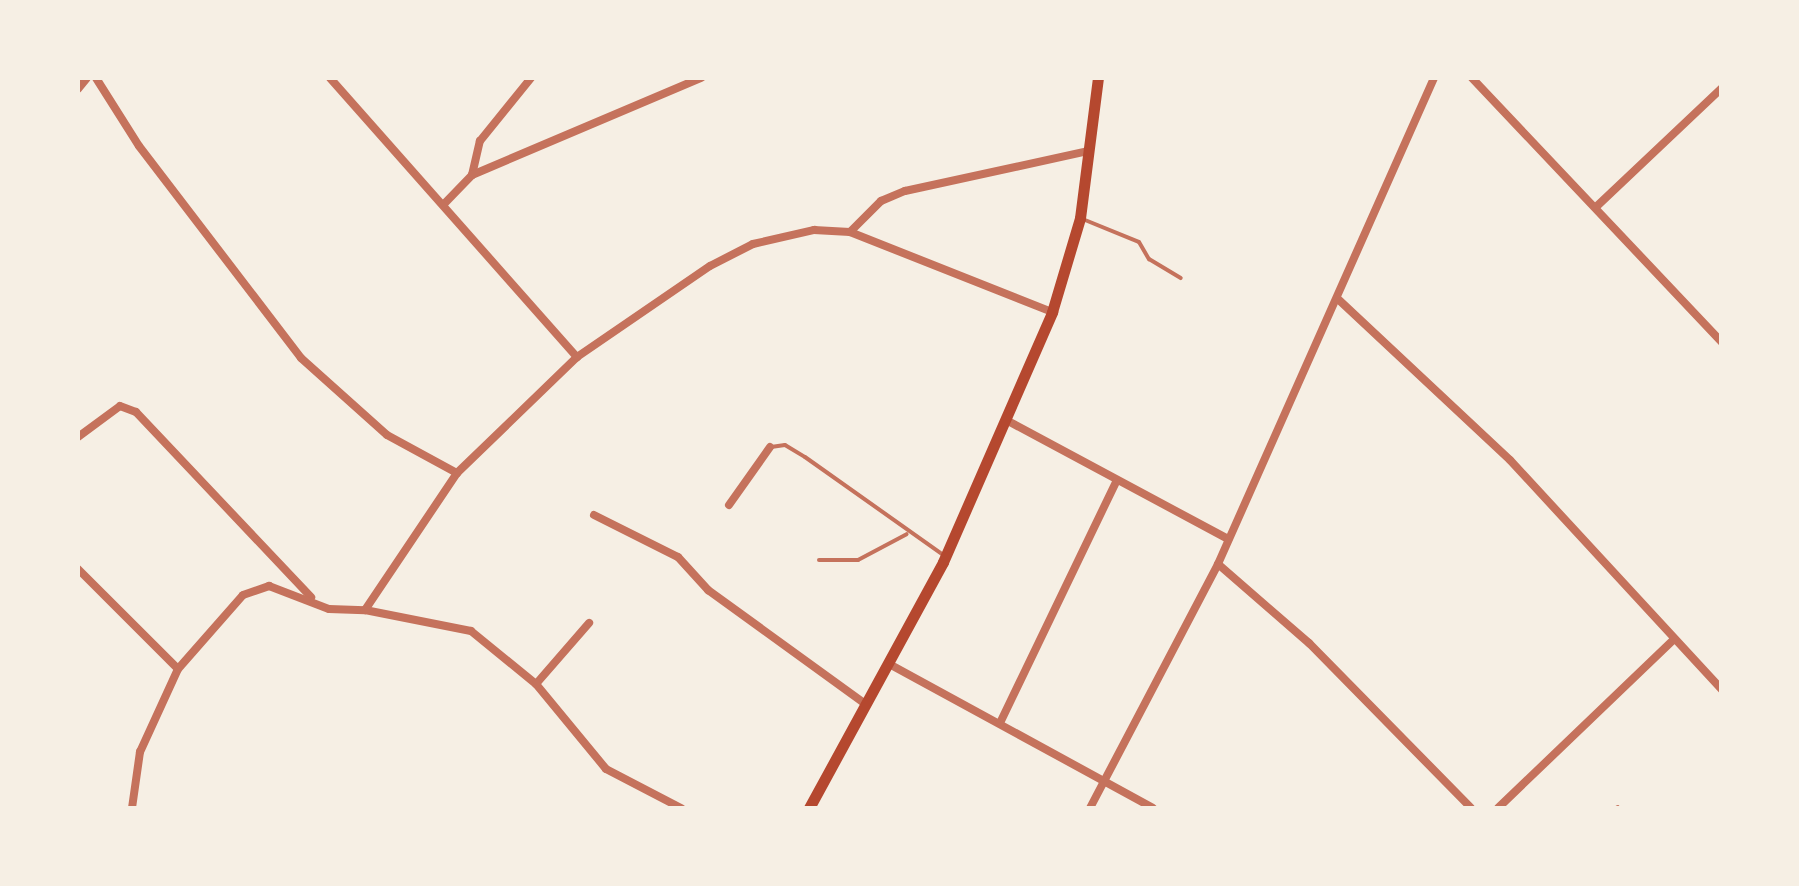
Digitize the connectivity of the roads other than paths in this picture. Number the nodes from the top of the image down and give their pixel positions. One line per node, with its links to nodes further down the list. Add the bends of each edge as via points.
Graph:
1 (88, 78): 9 (street)
2 (96, 78): 25 (street, via 139,146 301,358 387,435)
3 (531, 78): 12 (street, via 480,142)
4 (701, 78): 12 (street)
5 (1098, 78): 11 (main road)
6 (1434, 78): 18 (street)
7 (1472, 78): 14 (street)
8 (333, 79): 13 (street)
9 (78, 88)
10 (1722, 88): 14 (street)
11 (1090, 151): 15 (main road); 16 (street, via 905,191 881,201)
12 (472, 175): 13 (street)
13 (446, 203): 21 (street)
14 (1596, 208): 20 (street)
15 (1080, 218): 17 (lane, via 1139,242 1149,258); 19 (main road)
16 (850, 232): 19 (street); 21 (street, via 814,230 753,244)
17 (1181, 278)
18 (1339, 300): 30 (street); 38 (street, via 1510,460)
19 (1052, 312): 22 (main road)
20 (1722, 342)
21 (577, 356): 25 (street)
22 (1008, 421): 26 (street); 31 (main road)
23 (78, 437): 35 (street, via 120,406 136,412)
24 (770, 447): 27 (street); 29 (lane, via 785,445 806,457)
25 (457, 473): 36 (street)
26 (1116, 482): 30 (street); 44 (street)
27 (729, 505)
28 (594, 515): 43 (street, via 678,558 708,590)
29 (910, 532): 31 (lane); 32 (lane, via 858,560)
30 (1228, 539): 33 (street)
31 (946, 557): 39 (main road)
32 (819, 560)
33 (1218, 564): 45 (street); 51 (street, via 1323,656)
34 (78, 569): 40 (street)
35 (314, 600): 36 (street, via 329,609); 40 (street, via 256,588)
36 (365, 610): 41 (street, via 471,631)
37 (589, 623): 41 (street)
38 (1674, 639): 42 (street); 52 (street)
39 (892, 665): 43 (main road); 44 (street)
40 (178, 669): 46 (street, via 140,752)
41 (536, 684): 47 (street, via 606,768)
42 (1722, 690)
43 (868, 705): 48 (main road)
44 (1000, 722): 45 (street)
45 (1102, 783): 49 (street); 50 (street)
46 (132, 808)
47 (681, 808)
48 (809, 808)
49 (1090, 808)
50 (1152, 808)
51 (1471, 808)
52 (1498, 808)

